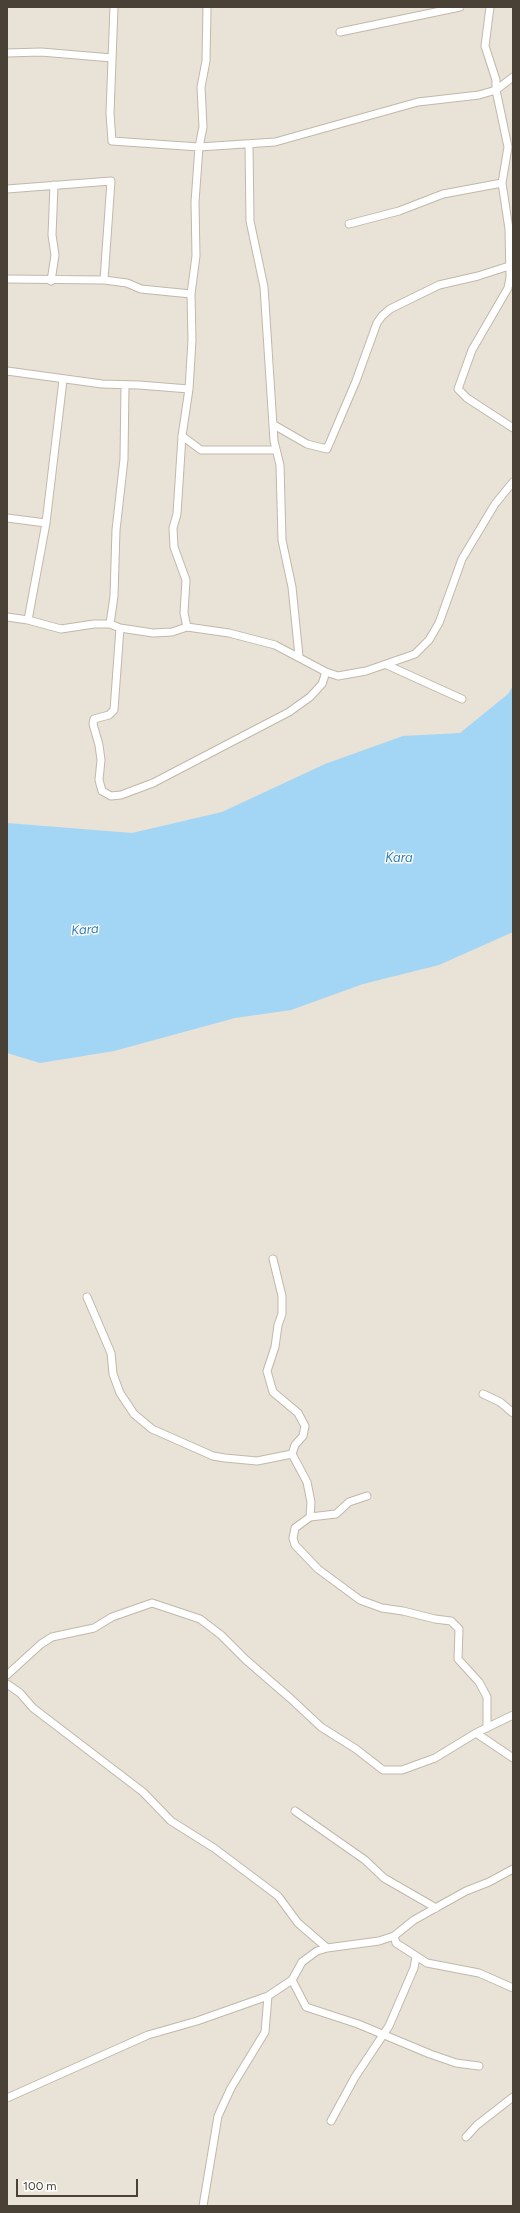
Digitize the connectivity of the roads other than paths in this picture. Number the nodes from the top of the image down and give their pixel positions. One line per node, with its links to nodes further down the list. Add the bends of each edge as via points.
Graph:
1 (114, 7): 7 (street)
2 (206, 7): 11 (street, via 206,61 201,87 203,127)
3 (460, 7): 5 (street)
4 (490, 7): 9 (street, via 485,46)
5 (340, 32)
6 (7, 53): 7 (street, via 41,52)
7 (112, 58): 11 (street, via 112,141)
8 (513, 77): 9 (street)
9 (496, 90): 10 (street, via 479,95 418,102 275,142); 12 (street, via 508,147)
10 (249, 144): 11 (street); 27 (street, via 250,221 264,287)
11 (199, 147): 22 (street, via 195,202 196,256)
12 (502, 184): 15 (street); 17 (street, via 448,192 400,211)
13 (54, 185): 14 (street); 20 (street, via 111,181); 21 (street, via 52,235 55,255)
14 (7, 190)
15 (505, 205): 16 (street); 18 (street, via 509,229)
16 (513, 206)
17 (349, 224)
18 (509, 266): 27 (street, via 440,285 390,309 382,316 327,449 307,444); 28 (street, via 508,288 472,350 458,389 467,398)
19 (7, 279): 21 (street)
20 (104, 280): 21 (street); 22 (street, via 128,283 141,289)
21 (51, 281)
22 (191, 294): 26 (street)
23 (7, 371): 24 (street)
24 (63, 380): 25 (street); 33 (street)
25 (126, 385): 26 (street); 36 (street, via 124,459)
26 (189, 389): 29 (street)
27 (274, 425): 30 (street)
28 (513, 428)
29 (182, 436): 30 (street, via 201,450); 37 (street, via 177,514 173,528 174,547 186,580 184,614)
30 (276, 450): 39 (street, via 280,465 282,540 292,588)
31 (513, 482): 40 (street, via 495,504 462,559 429,640 415,654)
32 (7, 518): 33 (street)
33 (46, 523): 35 (street)
34 (7, 617): 35 (street)
35 (28, 620): 36 (street, via 61,629)
36 (110, 624): 38 (street)
37 (187, 627): 38 (street, via 172,632 153,633); 39 (street, via 229,633 275,645)
38 (120, 628): 41 (street, via 114,710 109,715 94,719 93,724 101,760 99,780 102,791 111,796 121,795 159,780 289,712 310,697 322,684)
39 (299, 656): 41 (street)
40 (387, 665): 41 (street, via 348,675); 42 (street)
41 (326, 672)
42 (462, 699)
43 (273, 1259): 47 (street, via 282,1296 282,1314 267,1371 273,1392 298,1413 306,1426 303,1436 294,1445)
44 (87, 1297): 47 (street, via 111,1353 113,1374 120,1393 134,1414 152,1429 213,1456 257,1460)
45 (483, 1394): 46 (street, via 500,1402)
46 (513, 1413)
47 (292, 1454): 49 (street, via 307,1482 311,1502)
48 (367, 1496): 49 (street, via 349,1502 336,1514)
49 (310, 1517): 53 (street, via 295,1528 295,1545 337,1585 360,1600 382,1608 451,1621 459,1629 458,1659 479,1682 487,1697)
50 (7, 1675): 54 (street, via 52,1637 94,1628 112,1618 152,1603 200,1619 221,1635 321,1727 383,1770 402,1770 435,1758)
51 (7, 1684): 60 (street, via 20,1693 33,1708 143,1792 171,1821 214,1848 278,1896 298,1923)
52 (513, 1716): 53 (street)
53 (487, 1728): 54 (street)
54 (476, 1733): 55 (street)
55 (513, 1758)
56 (295, 1811): 58 (street, via 365,1860 384,1878)
57 (513, 1869): 58 (street)
58 (436, 1908): 59 (street, via 414,1920)
59 (394, 1936): 60 (street, via 379,1941); 61 (street, via 396,1943 410,1950)
60 (327, 1948): 62 (street, via 317,1951 302,1962)
61 (416, 1957): 63 (street, via 427,1963 479,1973); 65 (street, via 405,1989)
62 (292, 1980): 64 (street); 65 (street, via 306,2007)
63 (513, 1988)
64 (268, 1996): 67 (street, via 148,2035); 71 (street, via 265,2032 231,2088 218,2116)
65 (383, 2034): 66 (street, via 456,2063); 69 (street)
66 (479, 2066)
67 (7, 2098)
68 (513, 2098): 70 (street, via 477,2125)
69 (331, 2121)
70 (466, 2137)
71 (203, 2206)

